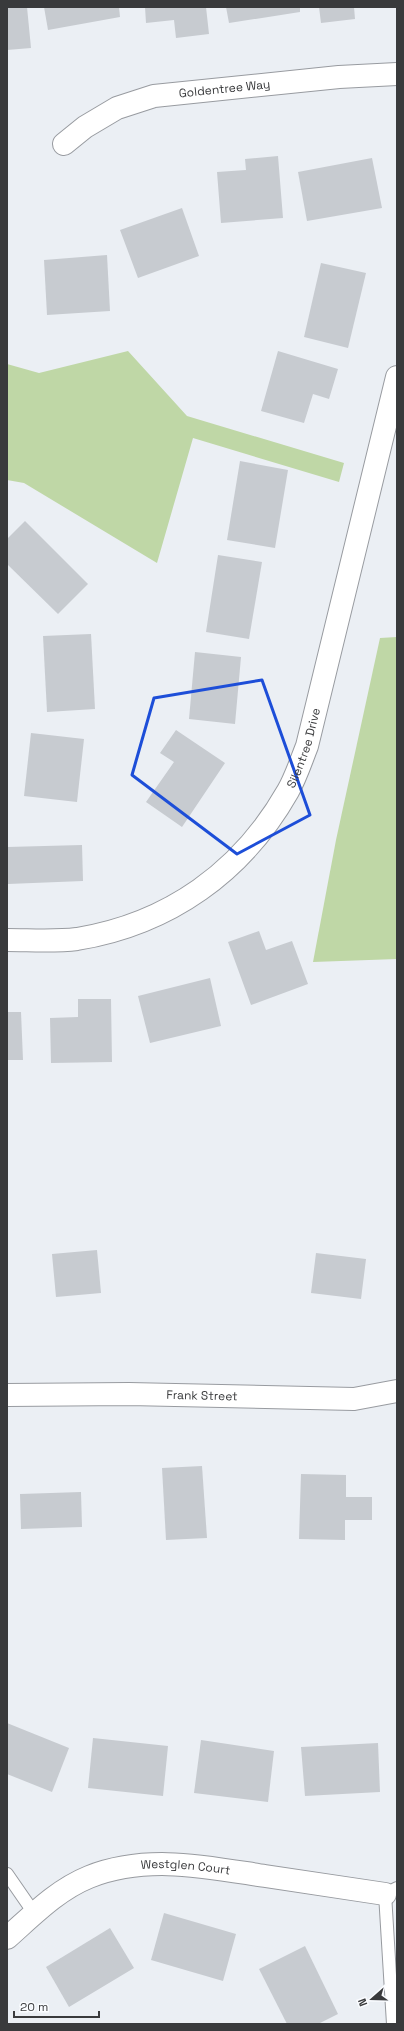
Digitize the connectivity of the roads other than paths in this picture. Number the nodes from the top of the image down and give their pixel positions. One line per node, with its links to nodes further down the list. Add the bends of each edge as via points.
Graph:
1 (397, 74): 2 (street, Goldentree Way, via 339,77 154,96 117,108 84,127)
2 (64, 144)
3 (397, 377): 4 (street, Silentree Drive, via 307,746 289,790 266,826 239,858 205,887 164,912 122,929 76,939)
4 (7, 940)
5 (397, 1391): 6 (street, Frank Street, via 354,1399 129,1394)
6 (7, 1395)
7 (7, 1874): 9 (lane)
8 (391, 1891): 9 (street, Westglen Court, via 194,1865 149,1863 89,1877 62,1891); 11 (lane)
9 (34, 1913): 10 (street, Westglen Court)
10 (7, 1938)
11 (393, 2024)

